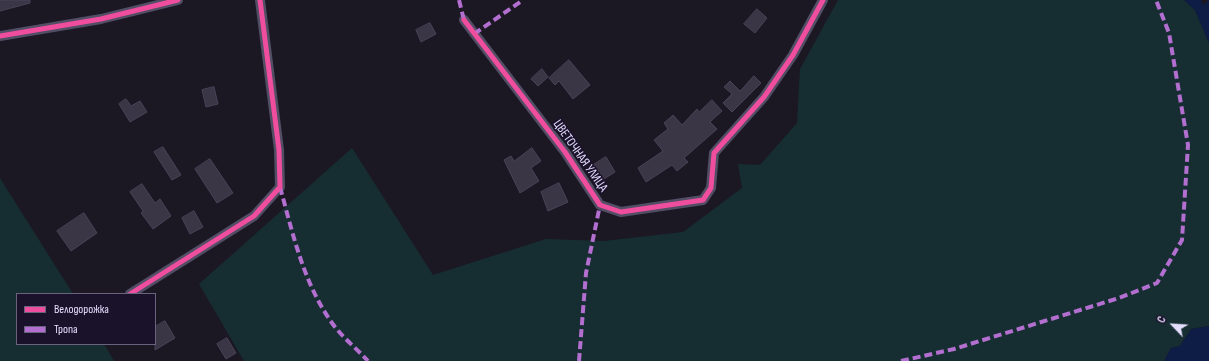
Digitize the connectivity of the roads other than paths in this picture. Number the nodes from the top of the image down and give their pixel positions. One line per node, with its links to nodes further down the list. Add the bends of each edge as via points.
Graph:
1 (178, 0): 5 (street, via 101,19)
2 (260, 0): 6 (street, via 279,150 280,187 254,216)
3 (823, 0): 4 (street, ЦВЕТОЧНАЯ УЛИЦА, via 793,55 764,97 714,153 711,188 703,200 621,212 600,205 565,152)
4 (464, 20)
5 (0, 36)
6 (132, 293)

